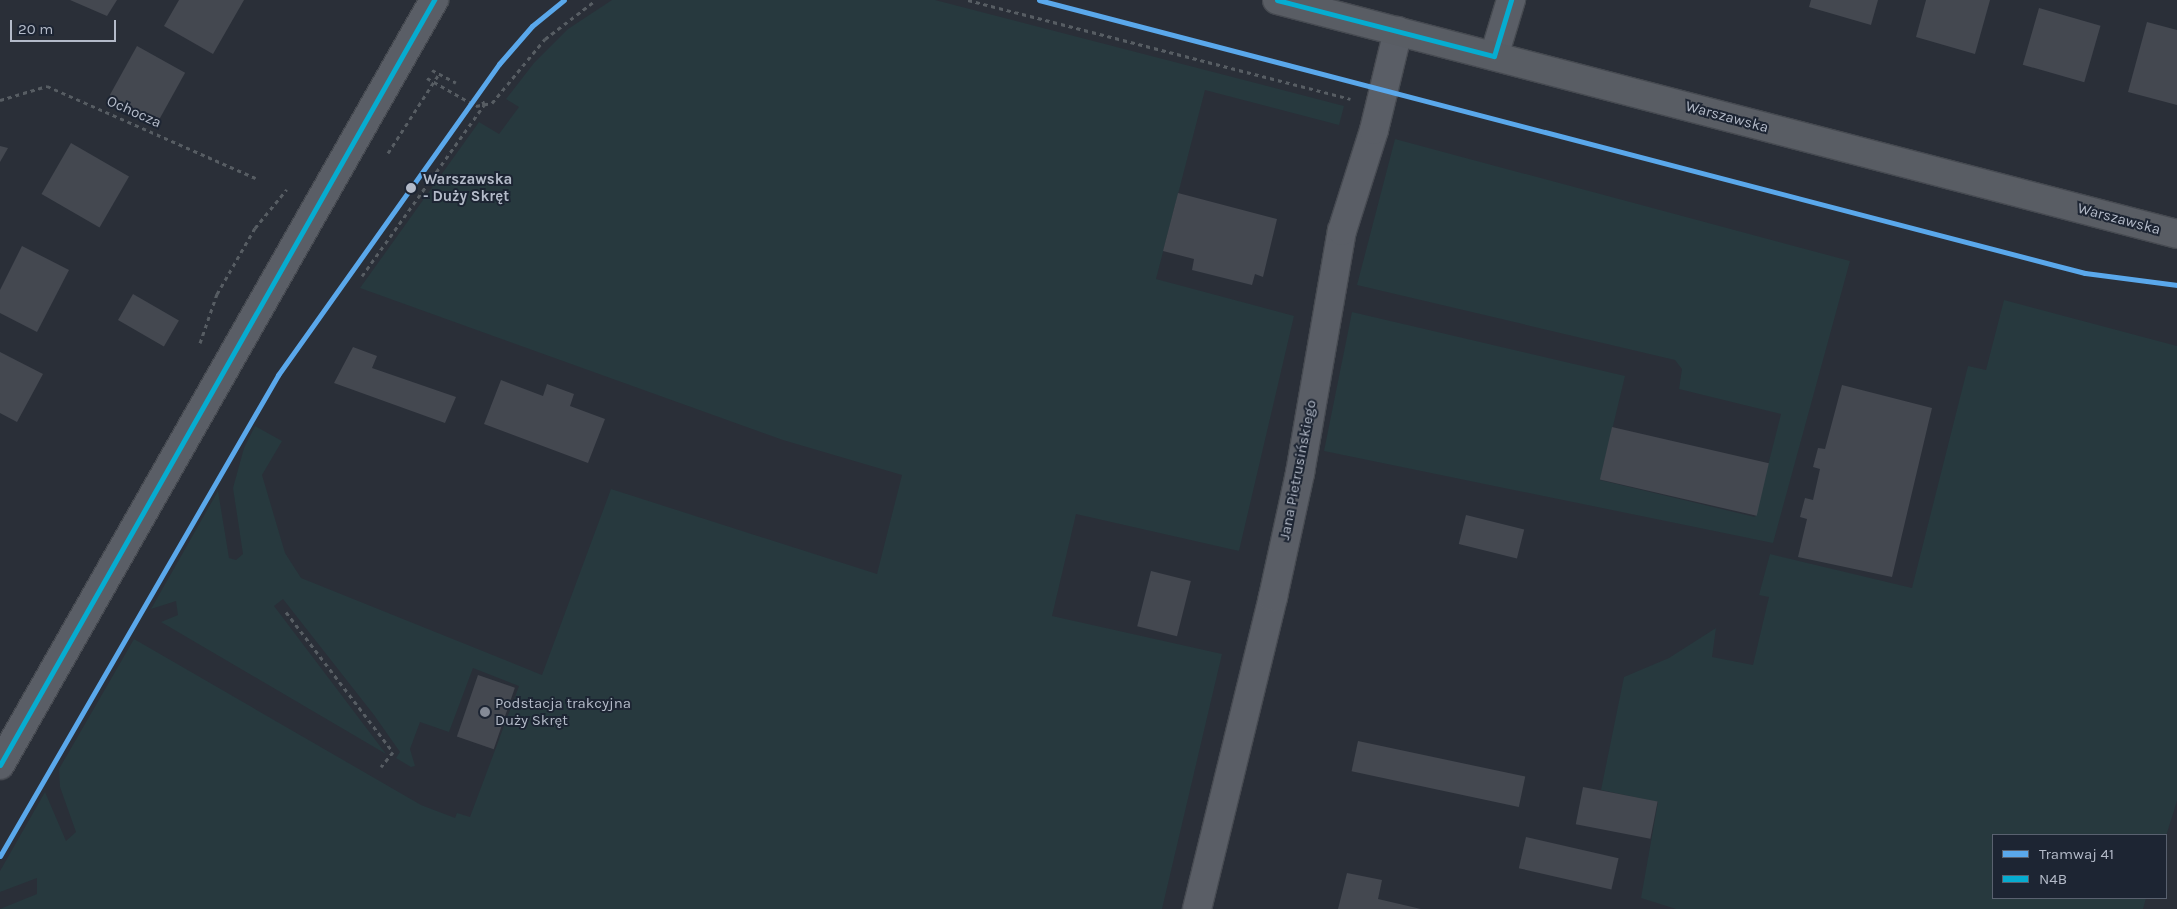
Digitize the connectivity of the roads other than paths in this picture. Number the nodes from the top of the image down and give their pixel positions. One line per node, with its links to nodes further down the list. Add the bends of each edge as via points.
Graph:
1 (1277, 0): 4 (main road, Warszawska)
2 (1511, 0): 5 (street)
3 (436, 3): 7 (street)
4 (1398, 31): 5 (main road, Warszawska); 8 (street, Jana Pietrusińskiego, via 1380,105 1342,231 1277,578)
5 (1494, 56): 6 (main road, Warszawska)
6 (2177, 234)
7 (0, 765)
8 (1197, 909)

